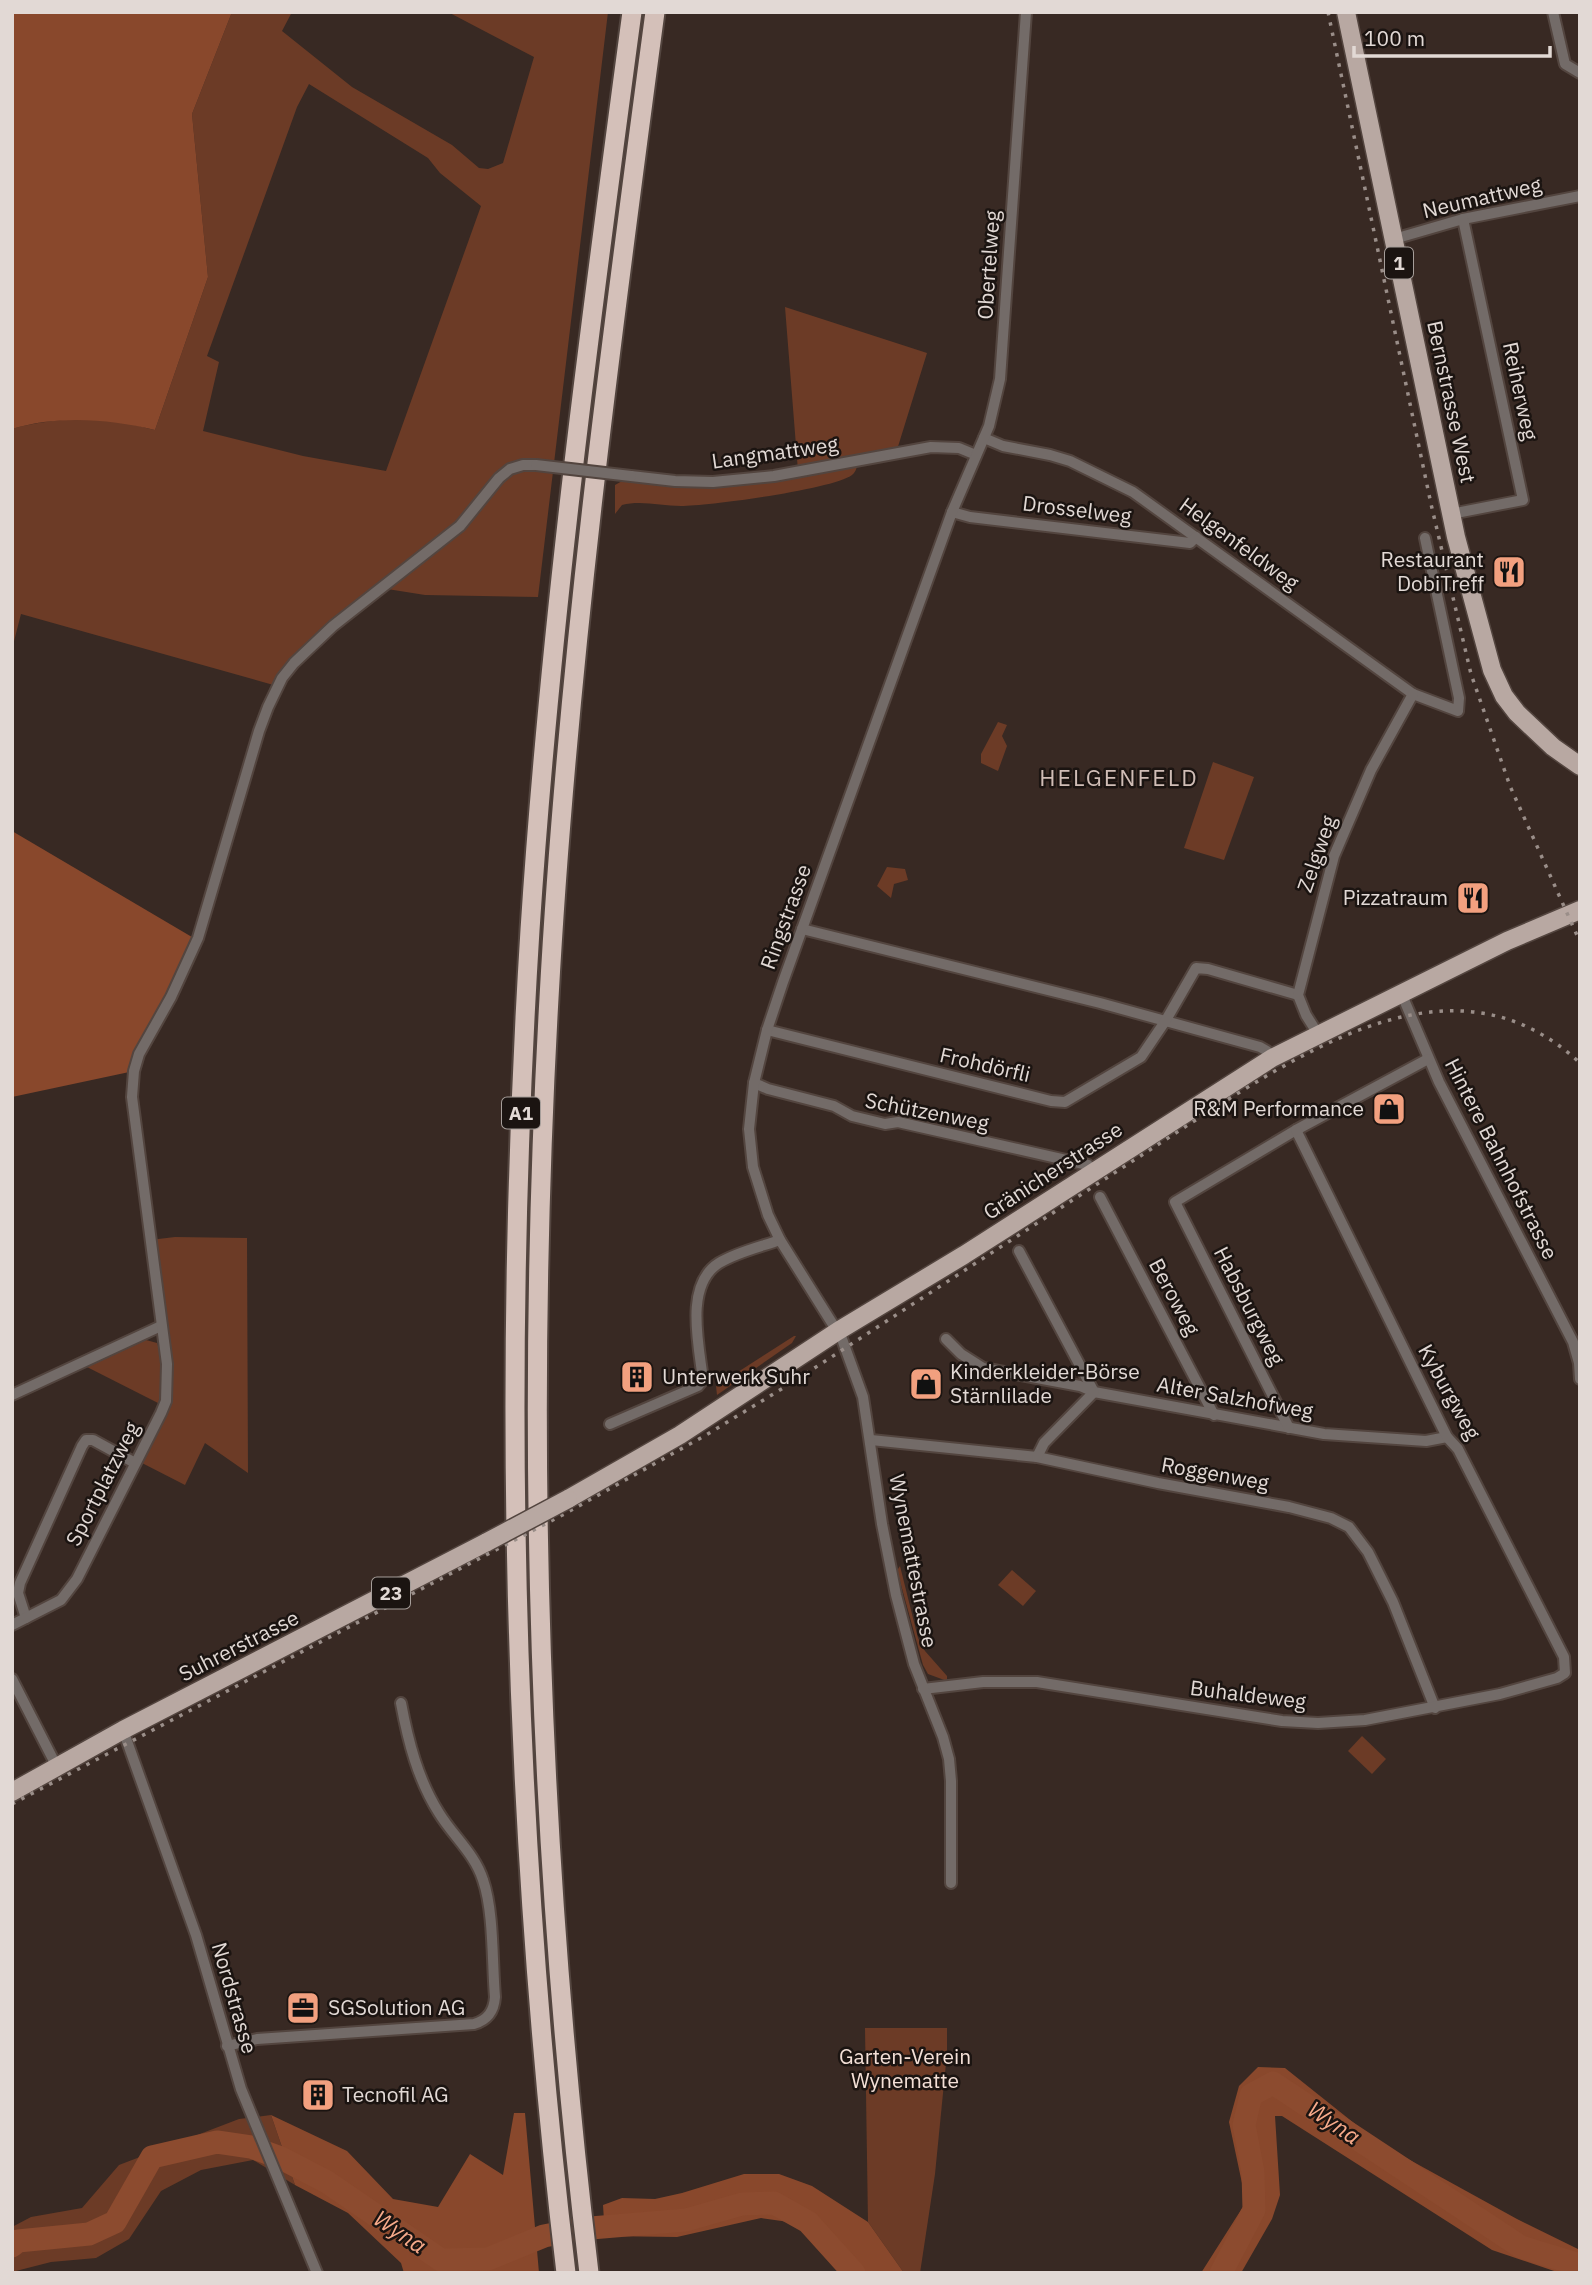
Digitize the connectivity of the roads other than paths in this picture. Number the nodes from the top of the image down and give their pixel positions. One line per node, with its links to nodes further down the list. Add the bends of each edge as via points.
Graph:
1 (632, 12): 61 (highway, A1, via 552,657 532,902 520,1137 515,1418 521,1698 536,1955)
2 (655, 12): 62 (highway, A1, via 576,647 555,893 542,1139 538,1431 544,1699 557,1937)
3 (1026, 12): 10 (street, Obertelweg, via 1000,379)
4 (1346, 12): 9 (main road, Bernstrasse West / 1)
5 (1553, 12): 6 (street, via 1565,64)
6 (1580, 73)
7 (1580, 196): 8 (street, Neumattweg)
8 (1463, 219): 9 (street, Neumattweg); 14 (street, Reiherweg, via 1523,500)
9 (1394, 239): 14 (main road, Bernstrasse West / 1)
10 (984, 438): 11 (street, Obertelweg); 15 (street, Helgenfeldweg, via 1051,455 1099,474)
11 (976, 455): 12 (street, Langmattweg, bridge, via 959,448 931,447 774,476 713,482); 13 (street, Obertelweg)
12 (536, 466): 34 (street, Sportplatzweg, via 510,469 460,527 312,645 282,678 268,707 198,938 134,1071 132,1097)
13 (952, 512): 15 (street, Drosselweg, via 1190,543); 20 (street, Ringstrasse)
14 (1451, 513): 18 (main road, Bernstrasse West / 1, via 1489,658 1504,696 1534,730)
15 (1196, 537): 17 (street, Helgenfeldweg)
16 (1425, 538): 17 (street, Helgenfeldweg, via 1458,711)
17 (1413, 694): 21 (street, Zelgweg, via 1371,770 1334,856)
18 (1580, 766)
19 (1580, 911): 22 (main road, Gränicherstrasse / 23, via 1507,941)
20 (802, 929): 23 (street); 24 (street, Ringstrasse)
21 (1298, 995): 23 (street, Frohdörfli, via 1196,968); 25 (street)
22 (1402, 995): 25 (main road, Gränicherstrasse / 23); 27 (street, Hintere Bahnhofstrasse)
23 (1167, 1020): 24 (street, Frohdörfli, via 1141,1057 1065,1102); 26 (street, via 1261,1047)
24 (767, 1030): 28 (street, Ringstrasse)
25 (1318, 1034): 26 (main road, Gränicherstrasse / 23)
26 (1272, 1058): 30 (main road, Gränicherstrasse / 23)
27 (1428, 1059): 29 (street); 37 (street, Hintere Bahnhofstrasse, via 1573,1342)
28 (754, 1083): 30 (street, Schützenweg, via 834,1106 852,1116 885,1124 898,1122 1088,1166); 32 (street, Ringstrasse, via 753,1167)
29 (1296, 1130): 42 (street, Habsburgweg, via 1175,1202); 43 (street, Kyburgweg)
30 (1094, 1172): 35 (main road, Gränicherstrasse / 23)
31 (1100, 1197): 40 (street, Beroweg)
32 (780, 1240): 35 (street, Ringstrasse); 41 (street, via 728,1258 703,1278 696,1307 703,1380 698,1386)
33 (1018, 1251): 38 (street)
34 (161, 1326): 39 (street); 46 (street, Sportplatzweg, via 166,1401)
35 (838, 1331): 44 (street, Wynemattestrasse, via 863,1397); 47 (main road, Gränicherstrasse / 23, bridge, via 680,1436)
36 (946, 1339): 38 (street, Alter Salzhofweg, via 983,1368)
37 (1580, 1379)
38 (1094, 1392): 40 (street, Alter Salzhofweg); 45 (street, via 1044,1443)
39 (12, 1395)
40 (1214, 1415): 42 (street, Alter Salzhofweg)
41 (610, 1424)
42 (1289, 1427): 43 (street, Alter Salzhofweg, via 1426,1441)
43 (1447, 1437): 50 (street, Kyburgweg, via 1458,1449 1564,1657)
44 (871, 1440): 45 (street, Roggenweg); 52 (street, Wynemattestrasse, via 889,1560)
45 (1037, 1457): 54 (street, Roggenweg, via 1315,1512 1349,1527 1383,1580)
46 (135, 1463): 48 (street, Sportplatzweg, via 77,1579 61,1600); 48 (street, via 86,1440 20,1583 18,1593)
47 (487, 1542): 55 (main road, Suhrerstrasse / 23)
48 (26, 1618): 49 (street, Sportplatzweg)
49 (12, 1625)
50 (1565, 1673): 54 (street, Buhaldeweg)
51 (12, 1679): 56 (street)
52 (923, 1689): 54 (street, Buhaldeweg, via 1037,1682 1282,1721 1366,1720); 58 (street, Wynemattestrasse, via 949,1759)
53 (401, 1703): 59 (street, via 424,1784 483,1880 494,1985 492,2010 474,2024 257,2039)
54 (1435, 1708)
55 (123, 1730): 56 (main road, Suhrerstrasse / 23); 59 (street, Nordstrasse, via 196,1935)
56 (57, 1767): 57 (main road, Suhrerstrasse / 23)
57 (12, 1792)
58 (951, 1883)
59 (228, 2046): 60 (street, Nordstrasse)
60 (317, 2273)
61 (566, 2273)
62 (589, 2273)

